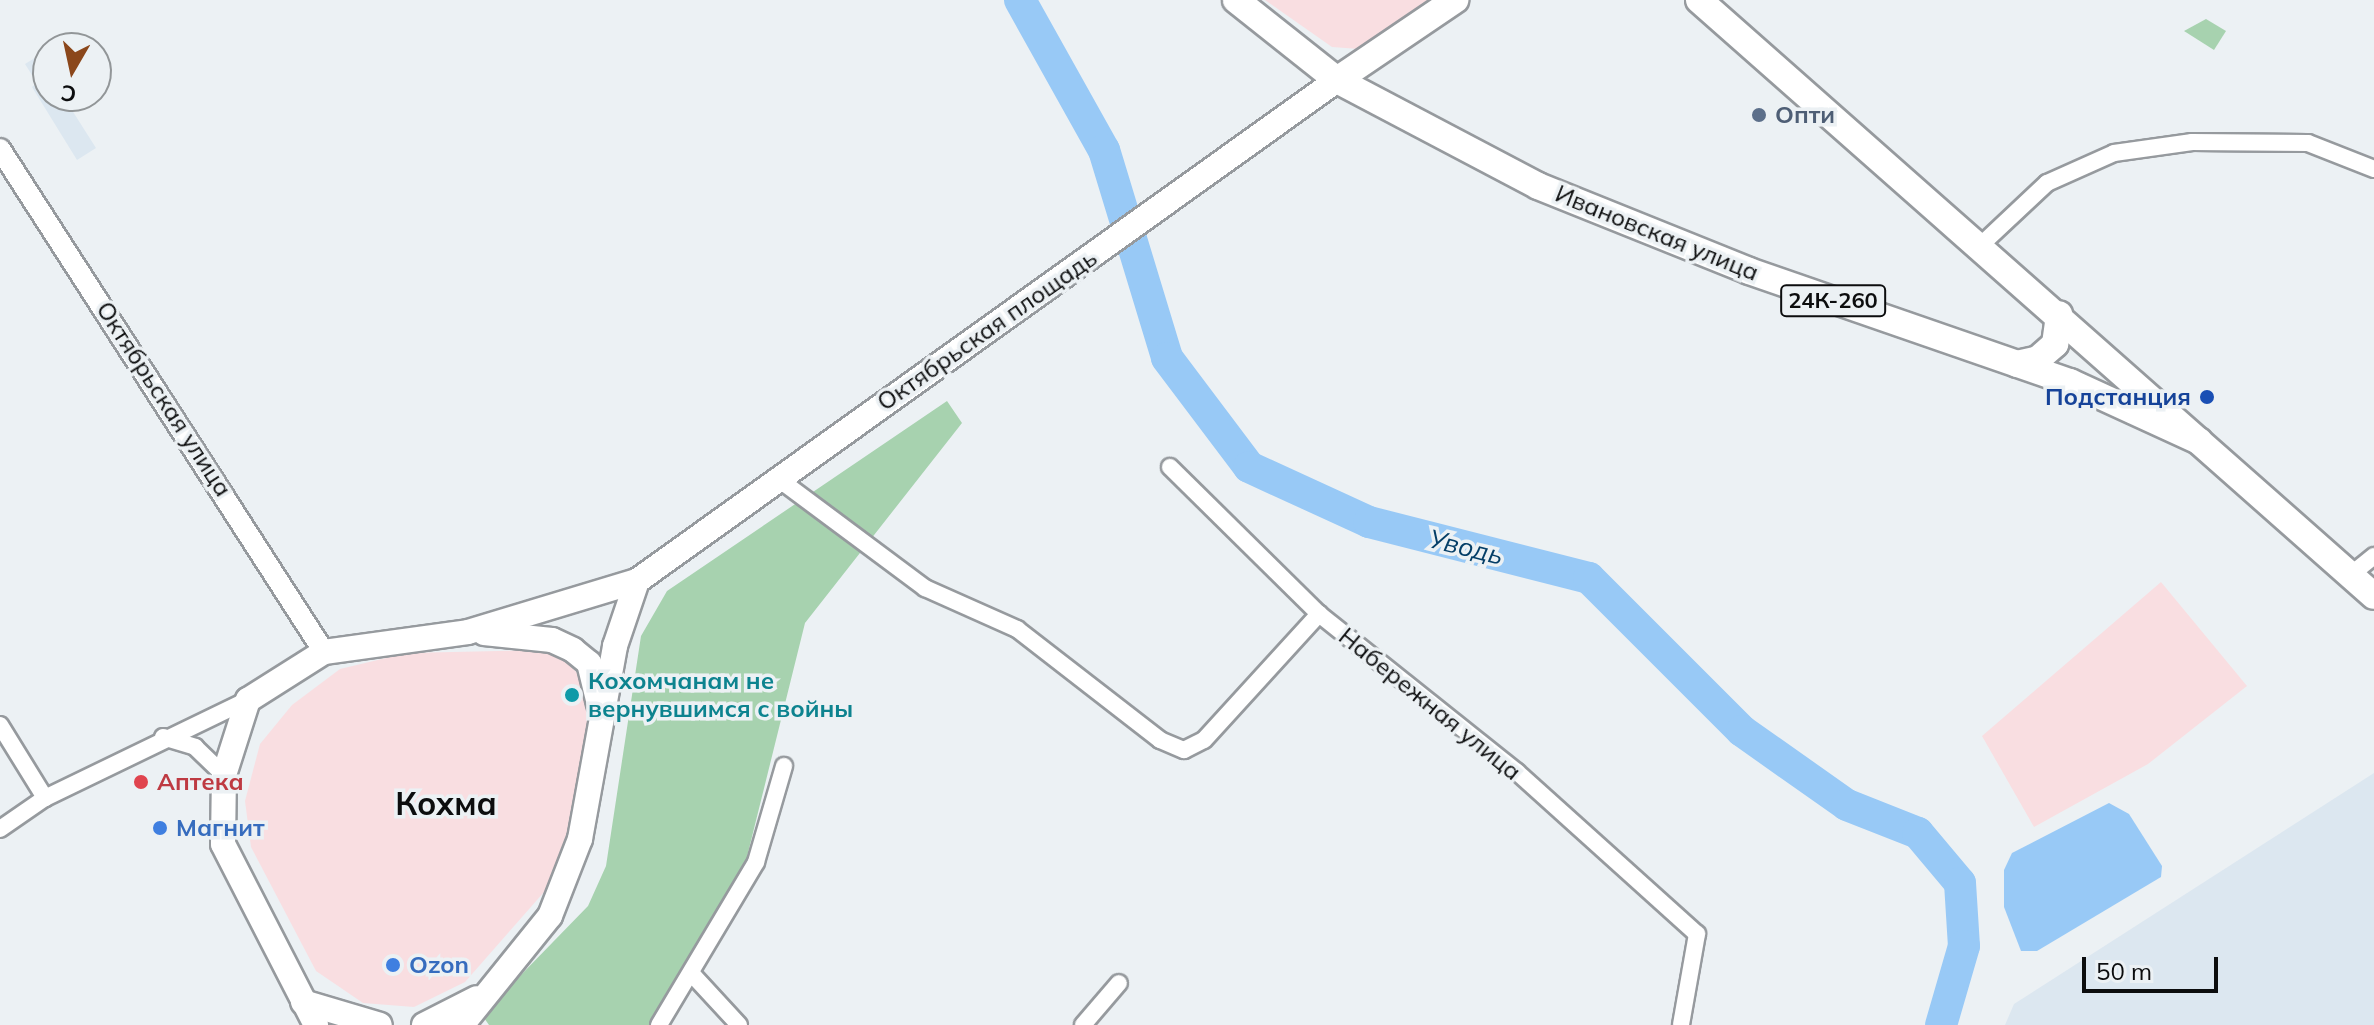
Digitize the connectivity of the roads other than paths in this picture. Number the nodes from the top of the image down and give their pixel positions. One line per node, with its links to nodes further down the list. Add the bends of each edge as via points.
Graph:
1 (1236, 0): 4 (main road, Ивановская улица / 24К-260)
2 (1455, 0): 4 (main road)
3 (1699, 0): 7 (main road, Ивановская улица)
4 (1337, 80): 9 (main road, Ивановская улица / 24К-260, via 1471,154 1644,230); 12 (main road, Октябрьская площадь)
5 (0, 149): 19 (street, Октябрьская улица)
6 (2374, 169): 7 (street, via 2308,143 2192,142 2114,153 2047,183)
7 (1982, 244): 8 (main road, Ивановская улица)
8 (2059, 314): 9 (main road, via 2055,344 2038,359); 10 (main road, Ивановская улица)
9 (2017, 364): 10 (main road, Ивановская улица / 24К-260)
10 (2199, 441): 14 (main road, Ивановская улица / 24К-260)
11 (1170, 467): 17 (street, Набережная улица)
12 (776, 477): 15 (main road, Октябрьская площадь); 17 (street, via 925,588 1017,629 1160,740 1184,750 1204,740)
13 (2374, 556): 14 (street)
14 (2353, 573): 16 (main road, Ивановская улица / 24К-260)
15 (637, 581): 18 (main road); 21 (main road)
16 (2374, 596)
17 (1319, 614): 39 (street, Набережная улица, via 1517,772 1697,934)
18 (468, 632): 19 (main road); 21 (main road, via 552,640 573,650 589,663)
19 (324, 652): 20 (main road)
20 (248, 700): 23 (street); 25 (main road)
21 (600, 719): 30 (main road, via 580,839 550,916)
22 (0, 725): 26 (street)
23 (163, 737): 25 (street, via 195,747); 26 (street)
24 (784, 766): 28 (street, via 756,862)
25 (224, 775): 31 (main road, via 223,844)
26 (45, 798): 27 (street)
27 (0, 829)
28 (691, 973): 36 (street); 37 (street)
29 (1119, 983): 38 (street)
30 (482, 994): 34 (main road); 35 (main road)
31 (303, 1002): 32 (main road); 33 (main road)
32 (316, 1025)
33 (380, 1025)
34 (424, 1025)
35 (462, 1025)
36 (659, 1025)
37 (739, 1025)
38 (1083, 1025)
39 (1681, 1025)

